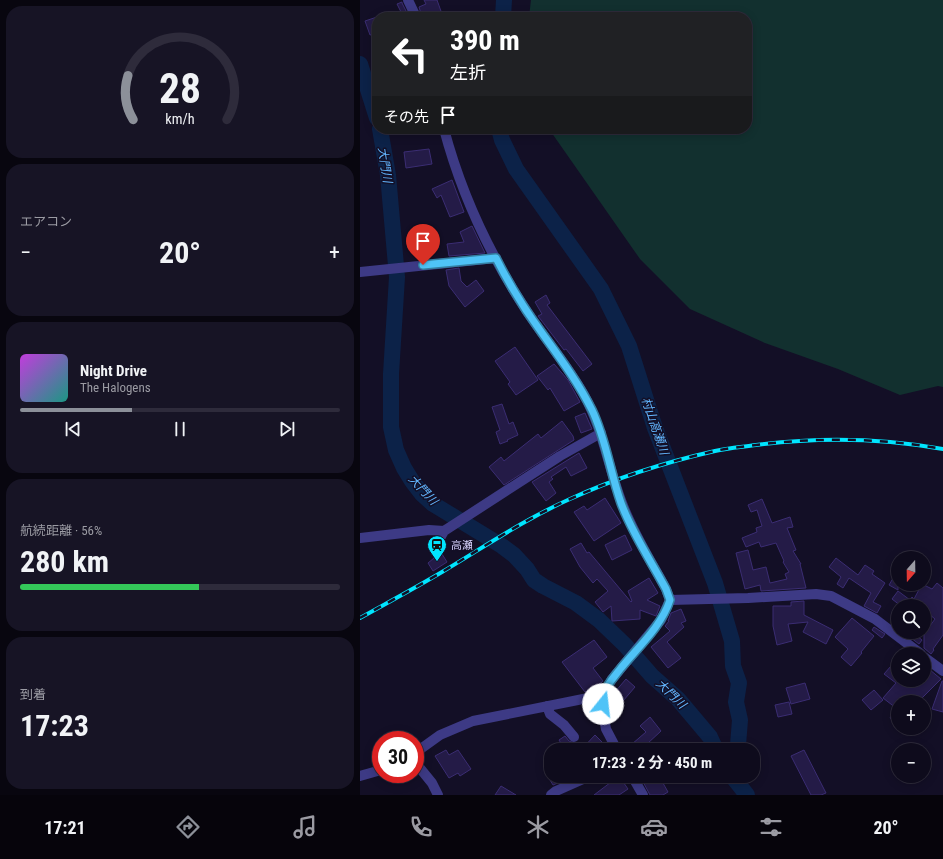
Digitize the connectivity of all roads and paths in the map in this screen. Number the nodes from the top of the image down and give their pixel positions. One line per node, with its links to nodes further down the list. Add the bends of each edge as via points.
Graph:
1 (408, 0): 2 (street)
2 (414, 12)
3 (445, 134): 4 (street, via 468,198)
4 (496, 258): 5 (street); 6 (street, via 505,277 584,394)
5 (360, 272)
6 (601, 433): 7 (street, via 560,456); 10 (street, via 621,502)
7 (444, 531): 8 (street, via 429,530); 9 (street, via 434,549)
8 (360, 538)
9 (436, 552)
10 (670, 600): 11 (street, via 816,594 831,596 875,619); 14 (street, via 661,620 612,679)
11 (912, 647)
12 (931, 662): 13 (street)
13 (943, 671)
14 (603, 695): 15 (street); 17 (street, via 606,729)
15 (547, 706): 16 (street, via 550,714 564,724); 18 (street, via 473,721 440,735)
16 (574, 736)
17 (613, 743)
18 (424, 747)
19 (372, 773): 21 (street)
20 (424, 773): 24 (street)
21 (360, 776)
22 (574, 783): 25 (street)
23 (636, 783): 26 (street)
24 (438, 795)
25 (551, 795)
26 (643, 795)

